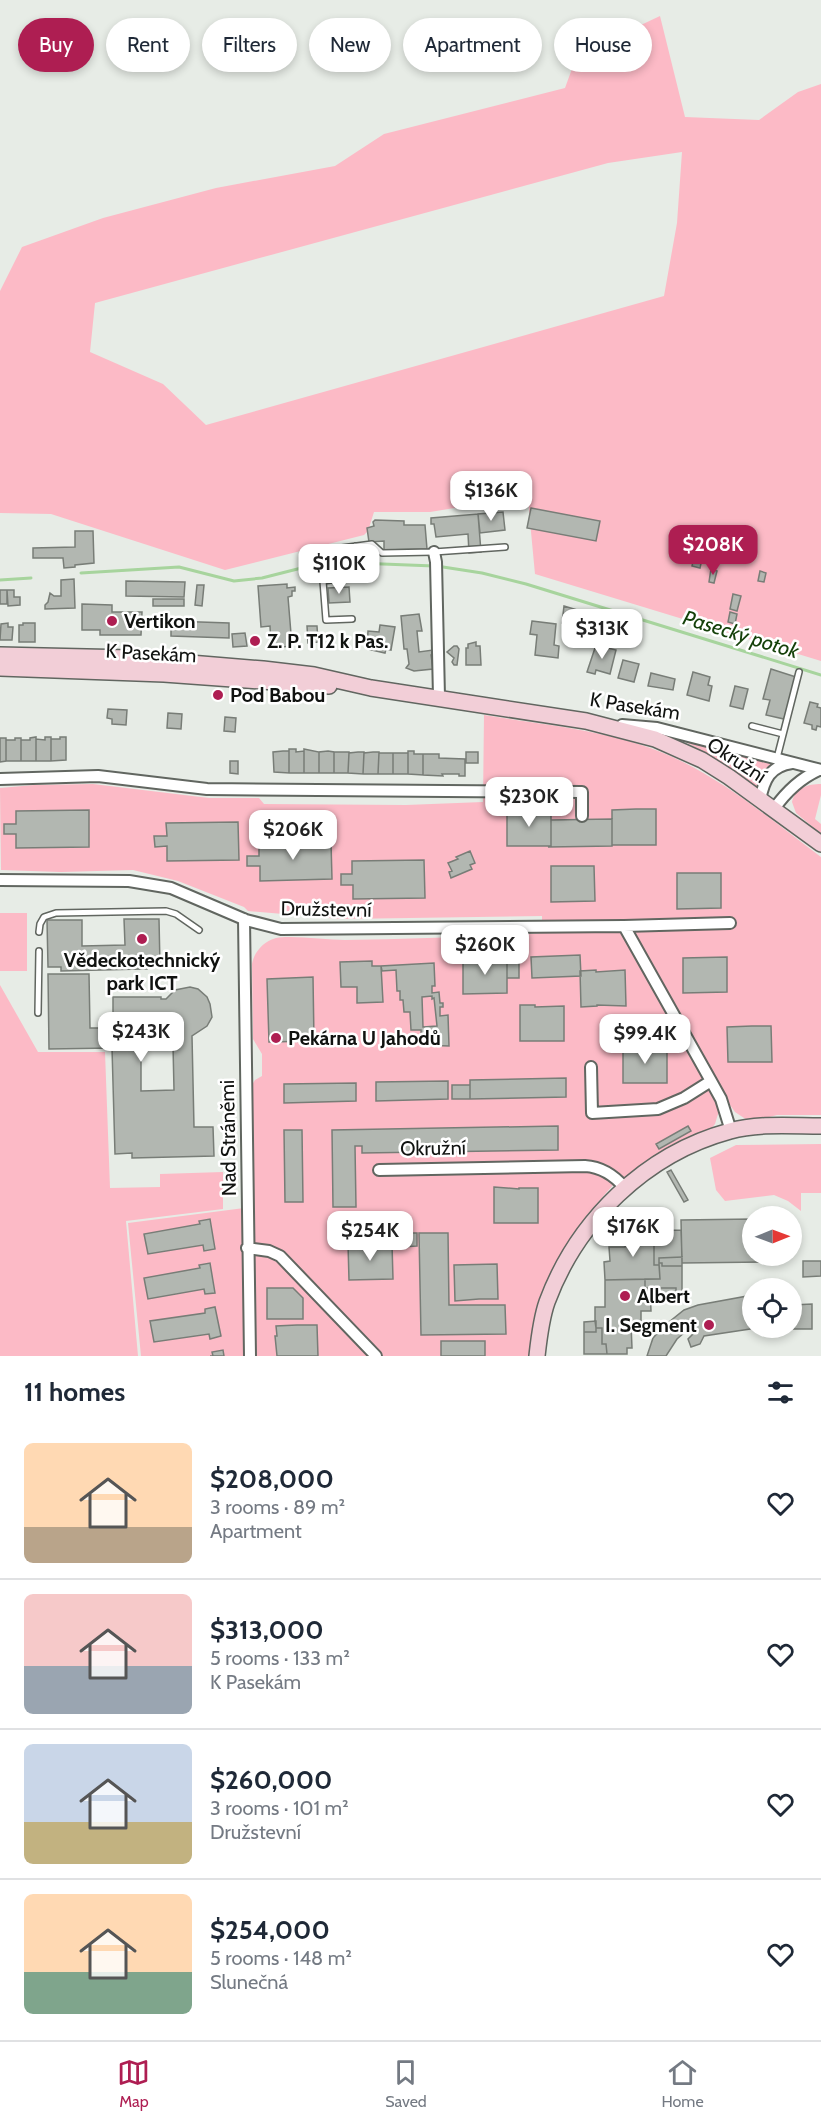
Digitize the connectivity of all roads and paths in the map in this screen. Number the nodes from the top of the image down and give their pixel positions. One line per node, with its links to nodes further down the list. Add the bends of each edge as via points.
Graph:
1 (355, 546): 3 (lane); 4 (lane, via 372,544 382,553); 5 (lane, via 344,578 323,581 326,620)
2 (505, 547): 4 (lane)
3 (320, 552)
4 (434, 552): 10 (street)
5 (352, 619)
6 (0, 654): 9 (street, K Pasekám, via 237,666 315,675)
7 (0, 668): 9 (street, K Pasekám)
8 (799, 672): 13 (lane)
9 (370, 688): 10 (street, K Pasekám)
10 (439, 697): 11 (street, K Pasekám)
11 (586, 721): 14 (street, K Pasekám, via 657,728); 18 (street, Okružní, via 679,748)
12 (752, 726): 13 (lane)
13 (783, 734): 14 (lane)
14 (777, 758): 15 (street, K Pasekám)
15 (796, 763): 16 (street, K Pasekám); 18 (street, via 781,765 771,772)
16 (820, 770): 19 (street, via 801,779)
17 (0, 779): 20 (street, via 98,776 207,789 582,792)
18 (760, 800): 19 (street, Okružní)
19 (774, 809): 21 (street, Okružní)
20 (582, 816)
21 (821, 844)
22 (0, 880): 23 (street, Družstevní, via 129,881 171,888)
23 (244, 919): 25 (street, Družstevní, via 281,929); 36 (street, Nad Stráněmi)
24 (730, 922): 25 (street, Družstevní)
25 (624, 926): 31 (street)
26 (199, 930): 27 (lane, via 166,911 145,910 56,913 44,917)
27 (39, 932)
28 (39, 951): 29 (lane)
29 (38, 1013)
30 (591, 1067): 31 (street, via 592,1113 658,1109)
31 (711, 1081): 33 (street)
32 (821, 1126): 33 (street)
33 (731, 1131): 35 (street, via 690,1146)
34 (379, 1170): 35 (street, Okružní, via 585,1166 601,1168)
35 (625, 1188): 39 (street, via 604,1208 565,1261 546,1305)
36 (247, 1248): 37 (street, Nad Stráněmi); 38 (street, via 280,1256)
37 (250, 1356)
38 (376, 1356)
39 (537, 1356)

